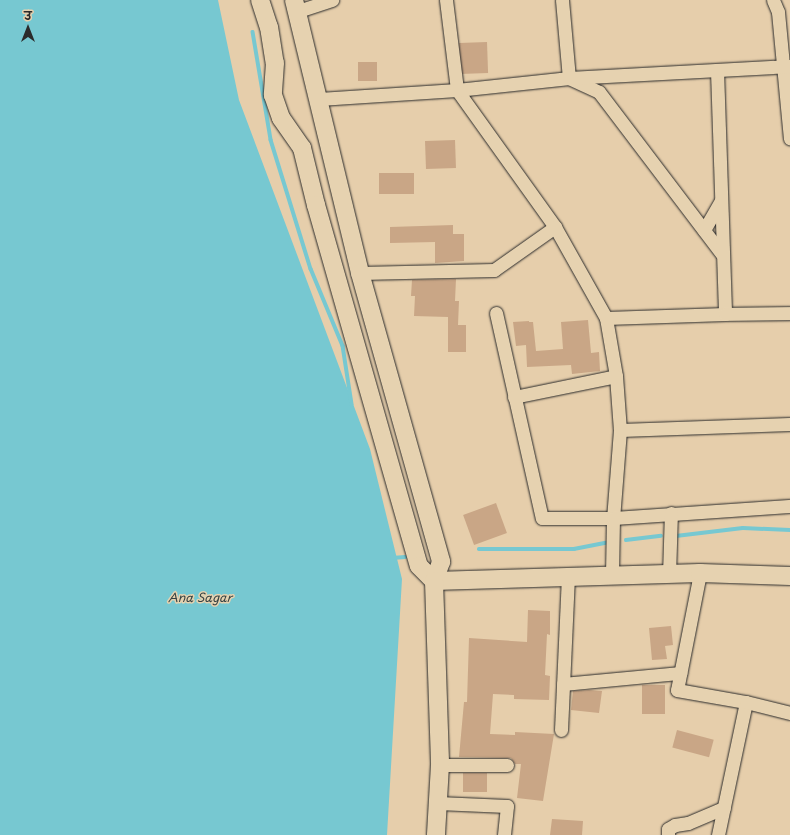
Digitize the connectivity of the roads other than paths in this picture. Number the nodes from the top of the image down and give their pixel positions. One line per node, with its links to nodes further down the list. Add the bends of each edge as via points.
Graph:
1 (260, 0): 30 (street, via 269,27 275,63 273,95 280,118 302,148)
2 (332, 0): 6 (street)
3 (446, 0): 10 (street)
4 (562, 0): 9 (street)
5 (772, 0): 7 (street, via 778,12)
6 (296, 6): 11 (street)
7 (786, 66): 8 (street); 12 (street)
8 (718, 70): 9 (street); 13 (street)
9 (569, 78): 10 (street); 15 (street, via 599,92)
10 (457, 90): 11 (street); 14 (street)
11 (319, 99): 17 (street)
12 (790, 138)
13 (721, 201): 15 (street); 16 (street)
14 (555, 227): 17 (street, via 494,270); 21 (street)
15 (704, 230): 16 (street)
16 (722, 254): 20 (street)
17 (360, 272): 29 (street)
18 (496, 313): 23 (street)
19 (790, 313): 20 (street)
20 (725, 314): 21 (street)
21 (606, 318): 22 (street)
22 (616, 376): 23 (street); 25 (street)
23 (514, 397): 28 (street, via 542,518)
24 (790, 424): 25 (street)
25 (620, 430): 28 (street)
26 (790, 506): 27 (street)
27 (671, 513): 28 (street); 33 (street)
28 (613, 518): 32 (street)
29 (435, 540): 30 (street); 36 (street, via 441,562)
30 (413, 543): 36 (street, via 420,566)
31 (700, 573): 33 (street); 34 (street); 37 (street)
32 (612, 575): 33 (street); 35 (street)
33 (669, 575)
34 (790, 576)
35 (568, 578): 36 (street); 39 (street)
36 (434, 581): 44 (street)
37 (680, 672): 38 (street); 40 (street)
38 (664, 674): 39 (street); 40 (street)
39 (563, 684): 43 (street)
40 (677, 690): 41 (street)
41 (746, 702): 42 (street); 47 (street)
42 (790, 713)
43 (561, 730)
44 (440, 766): 45 (street); 46 (street)
45 (507, 766)
46 (438, 803): 48 (street); 49 (street, via 507,806)
47 (724, 808): 50 (street, via 688,823 668,828); 51 (street)
48 (436, 835)
49 (504, 835)
50 (668, 835)
51 (718, 835)

